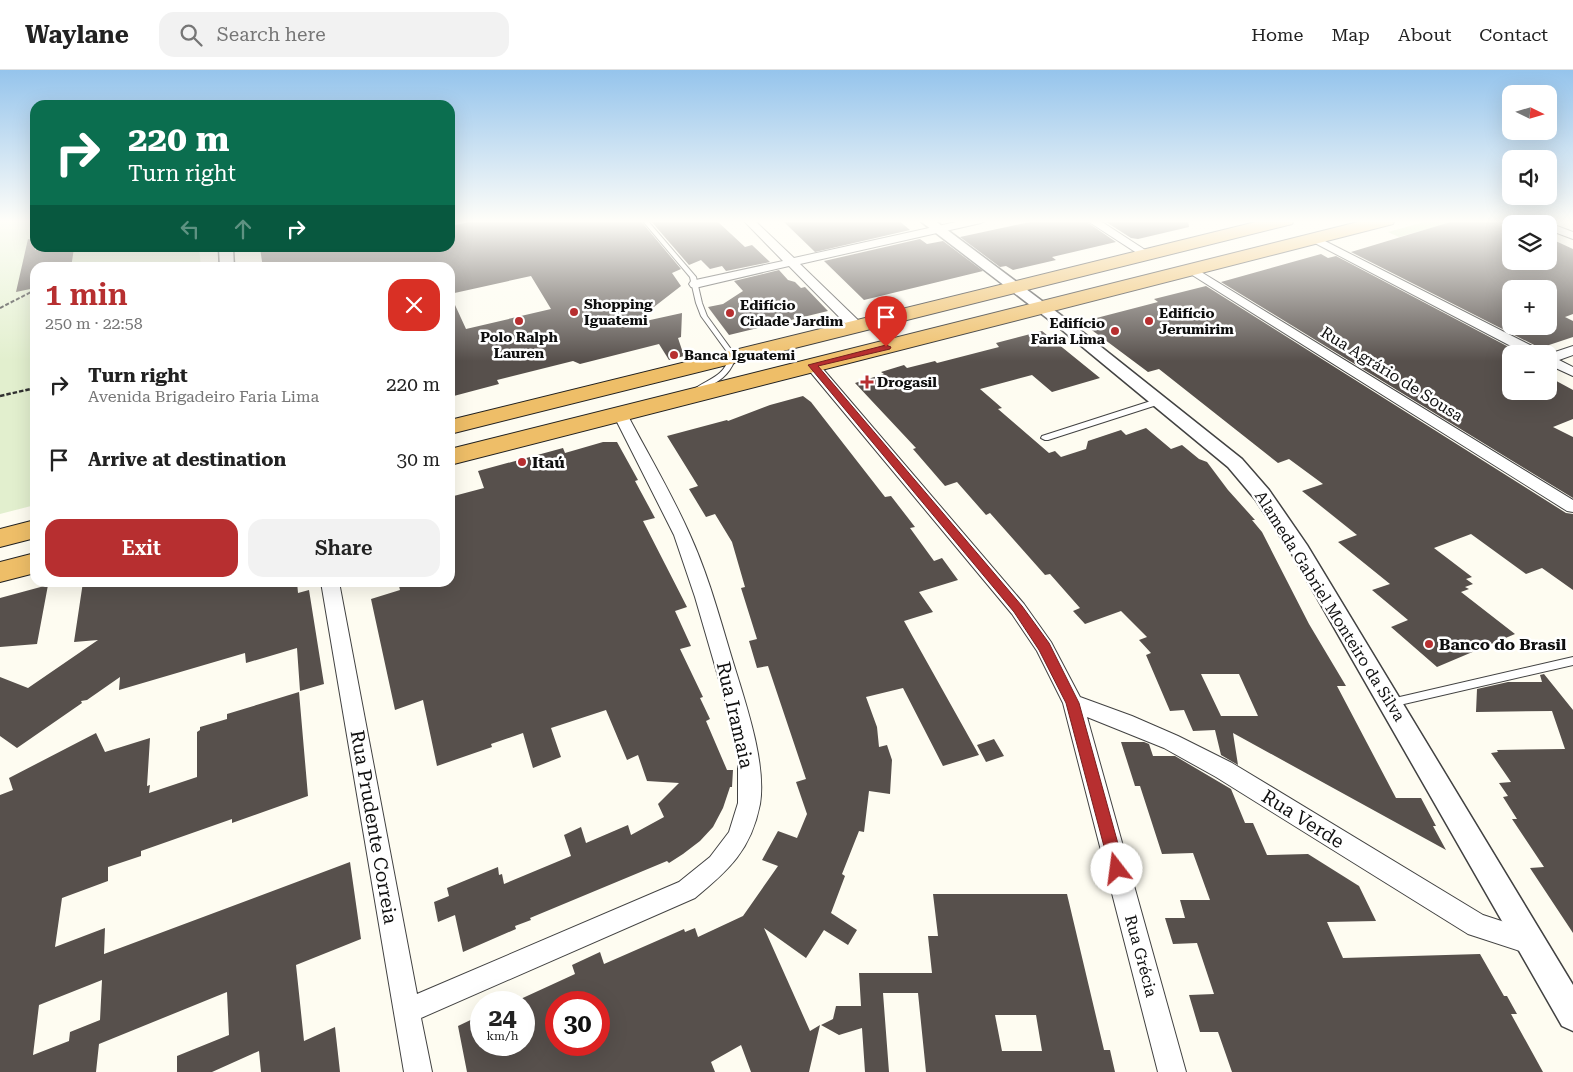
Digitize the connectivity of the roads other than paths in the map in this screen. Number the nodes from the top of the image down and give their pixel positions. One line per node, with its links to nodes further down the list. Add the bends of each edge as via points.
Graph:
1 (685, 267): 10 (lane)
2 (771, 267): 10 (street)
3 (797, 267): 14 (street)
4 (988, 267): 11 (street, Alameda Gabriel Monteiro da Silva)
5 (1100, 267): 11 (highway)
6 (1117, 267): 12 (highway, via 1095,277)
7 (1209, 267): 9 (highway)
8 (1369, 267): 15 (street)
9 (1193, 271): 12 (highway); 28 (street, Rua Agrário de Sousa)
10 (695, 284): 17 (lane, via 704,316)
11 (1015, 287): 13 (street, Alameda Gabriel Monteiro da Silva); 14 (highway)
12 (1111, 292): 13 (highway)
13 (1044, 309): 20 (highway); 23 (street, Alameda Gabriel Monteiro da Silva)
14 (856, 326): 17 (highway)
15 (1520, 345)
16 (1573, 350): 18 (street)
17 (733, 356): 22 (lane, via 729,370 719,378); 25 (highway)
18 (1557, 356)
19 (1557, 363): 21 (street)
20 (812, 365): 22 (highway); 35 (street, Rua Grécia, via 1018,609 1044,647)
21 (1573, 372)
22 (674, 400): 24 (highway)
23 (1160, 401): 26 (lane); 36 (street, Alameda Gabriel Monteiro da Silva, via 1236,463 1271,504)
24 (620, 414): 27 (highway); 38 (street, Rua Iramaia, via 682,535 737,707 749,758 750,803 739,837 718,865 687,890)
25 (455, 425)
26 (1045, 438)
27 (455, 456)
28 (1573, 507)
29 (30, 530): 30 (highway)
30 (0, 538)
31 (30, 564): 32 (highway)
32 (0, 572)
33 (331, 587): 38 (street, Rua Prudente Correia)
34 (1573, 661): 36 (lane)
35 (1073, 703): 37 (street, Rua Verde, via 1171,742 1224,770 1477,925); 41 (street, Rua Grécia)
36 (1391, 703): 37 (street, Alameda Gabriel Monteiro da Silva)
37 (1529, 942): 39 (street, Alameda Gabriel Monteiro da Silva)
38 (408, 1011): 40 (street, Rua Prudente Correia)
39 (1573, 1014)
40 (418, 1072)
41 (1172, 1072)

